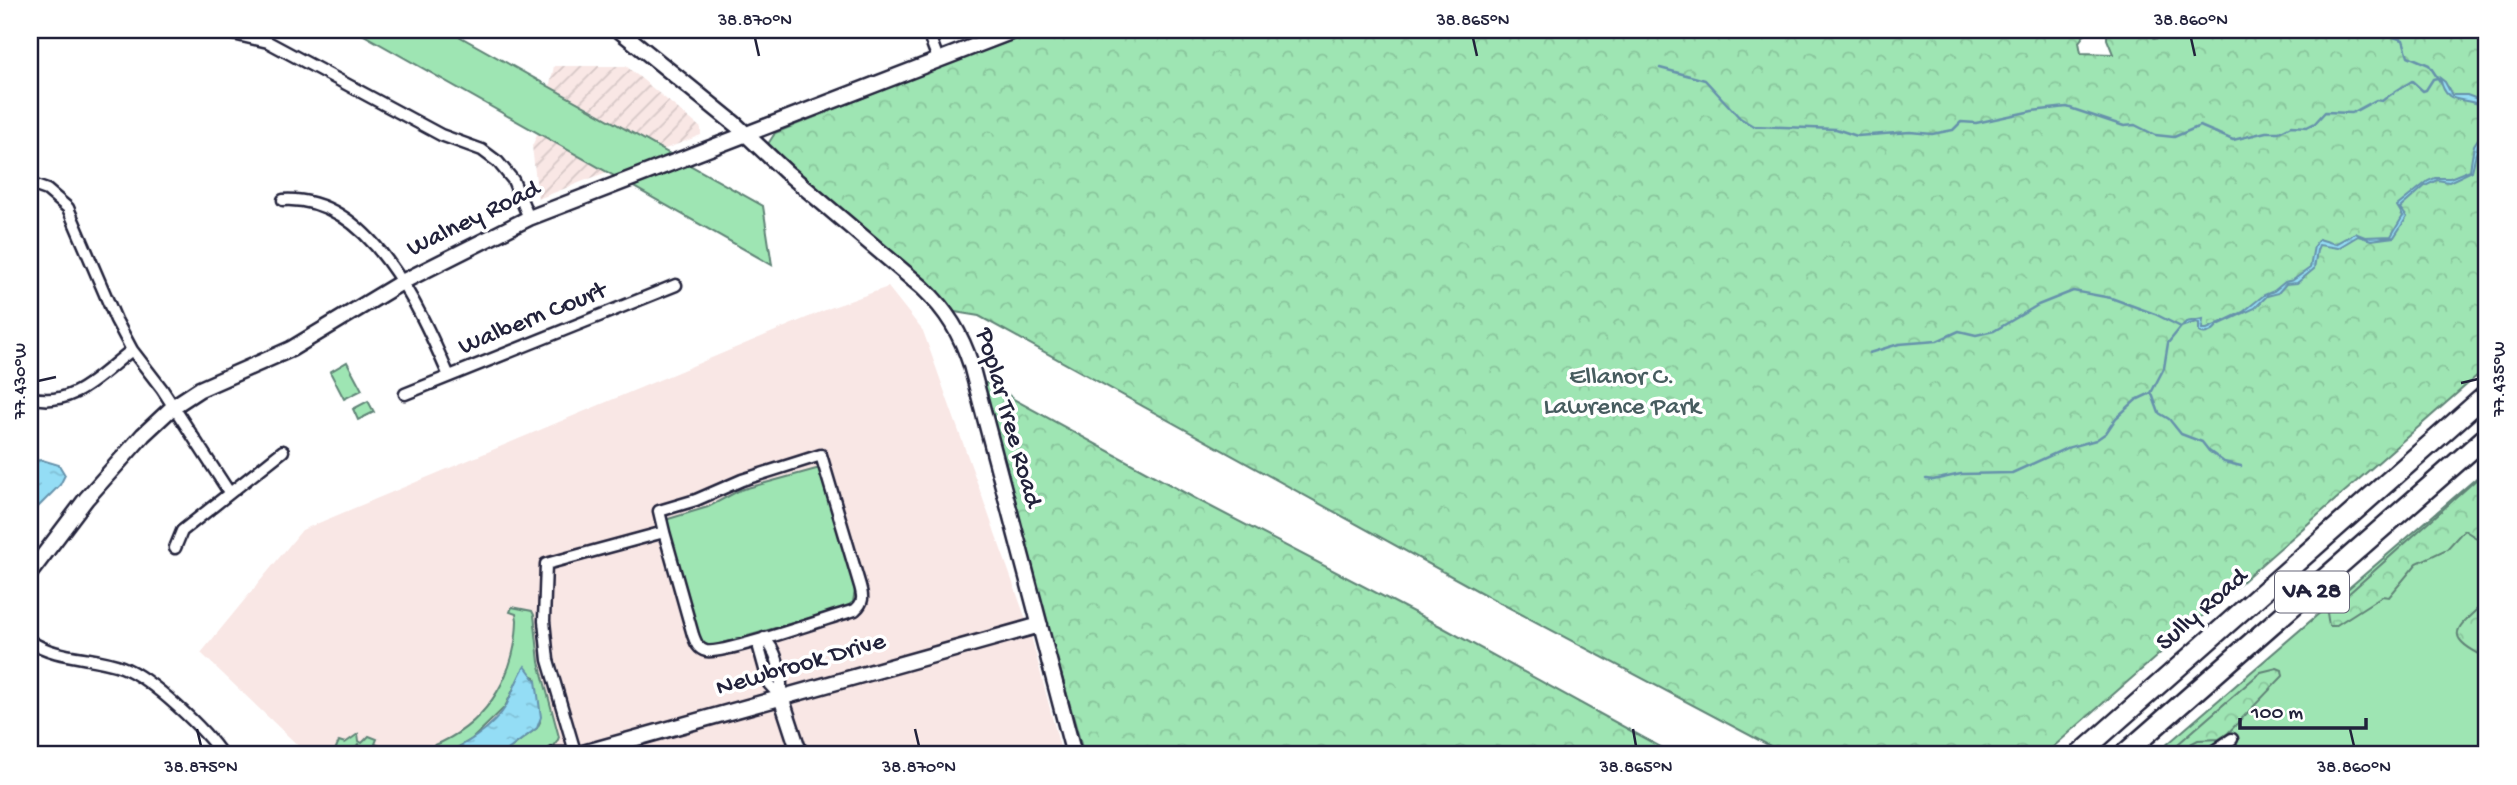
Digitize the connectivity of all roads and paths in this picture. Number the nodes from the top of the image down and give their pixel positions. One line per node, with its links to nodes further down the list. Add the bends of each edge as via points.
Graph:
1 (216, 30): 9 (street, via 268,41 441,135 482,150 513,180)
2 (619, 30): 6 (main road, Poplar Tree Road)
3 (927, 30): 5 (street)
4 (1016, 30): 5 (main road, Walney Road)
5 (938, 59): 6 (main road, Walney Road)
6 (746, 134): 9 (main road, Walney Road); 24 (main road, Poplar Tree Road, via 923,288 955,325 971,365)
7 (30, 184): 12 (street, via 47,190 68,208)
8 (283, 200): 10 (street, via 310,201 351,223 373,242)
9 (529, 218): 10 (main road, Walney Road)
10 (402, 282): 13 (street); 17 (main road, Walney Road, via 300,344 211,383)
11 (676, 285): 13 (street, Walbern Court)
12 (132, 350): 16 (street, via 76,394 58,400); 17 (street)
13 (449, 376): 14 (street, Walbern Court)
14 (405, 394)
15 (2487, 394): 34 (highway, Sully Road / VA 28)
16 (30, 397)
17 (174, 407): 20 (street); 23 (main road, Walney Road, via 122,457)
18 (2487, 436): 35 (highway, VA 28)
19 (283, 451): 20 (street)
20 (229, 492): 22 (street, via 181,531)
21 (664, 532): 25 (street, via 698,646 713,652); 25 (street, via 659,511 821,455 863,597 861,605); 31 (street, via 546,564 548,660)
22 (175, 548)
23 (30, 573)
24 (1040, 625): 27 (main road, Newbrook Drive); 33 (main road, Poplar Tree Road)
25 (764, 638): 27 (street, via 759,648 769,684)
26 (30, 641): 29 (street, via 69,656 124,668 156,688)
27 (781, 697): 31 (main road, Newbrook Drive); 32 (main road)
28 (2232, 739): 36 (street)
29 (222, 755)
30 (554, 755): 31 (main road, Newbrook Drive)
31 (576, 755)
32 (800, 755)
33 (1074, 755)
34 (2079, 755)
35 (2123, 755)
36 (2208, 755)

